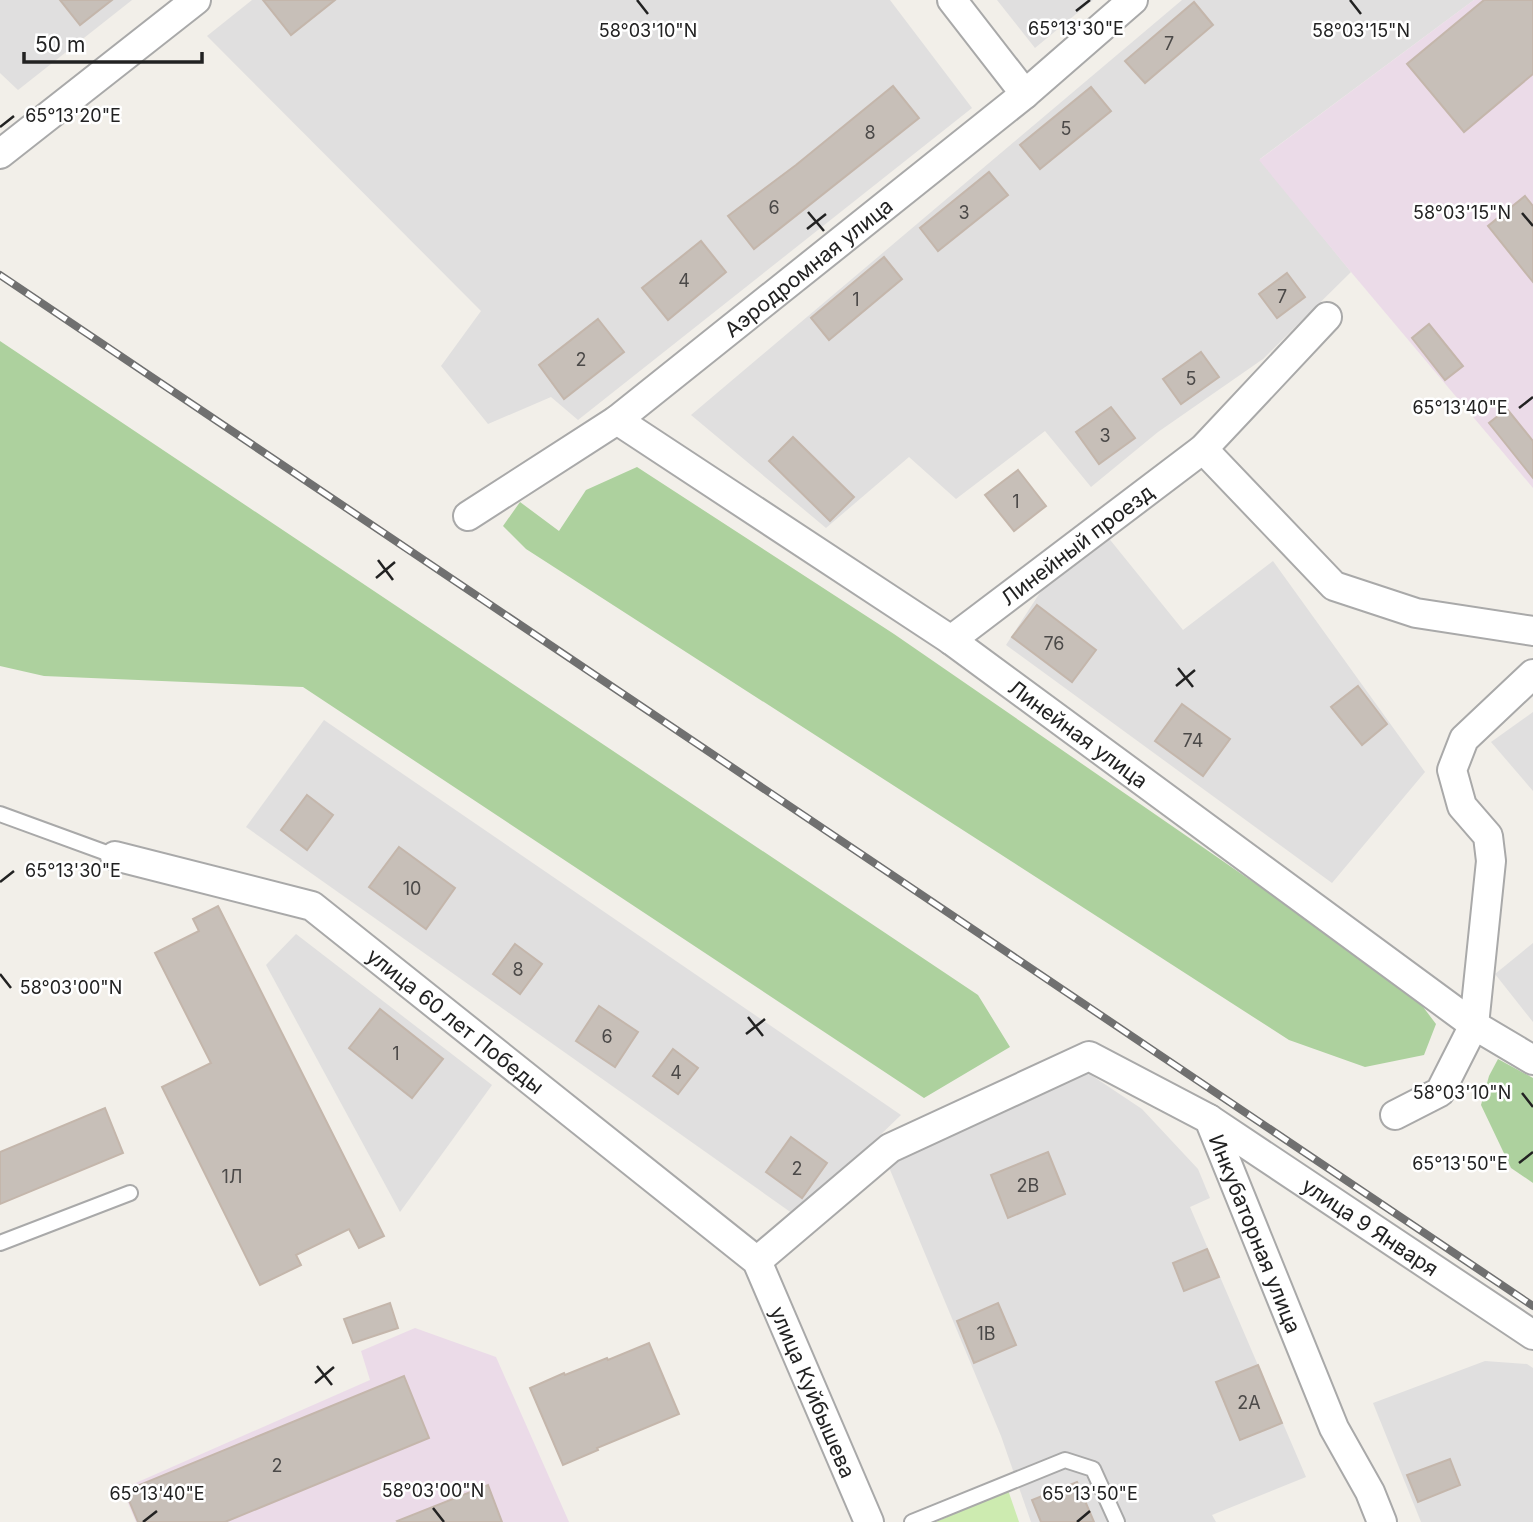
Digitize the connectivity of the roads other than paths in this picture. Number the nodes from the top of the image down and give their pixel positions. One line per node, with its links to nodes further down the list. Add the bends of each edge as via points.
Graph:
1 (196, 0): 5 (street)
2 (952, 0): 4 (street)
3 (1133, 0): 4 (street, Аэродромная улица)
4 (1025, 94): 7 (street, Аэродромная улица)
5 (0, 154)
6 (1327, 317): 8 (street, Линейный проезд)
7 (617, 420): 9 (street, Аэродромная улица); 11 (street, Линейная улица)
8 (1203, 449): 10 (street, via 1334,586 1416,613); 11 (street, Линейный проезд)
9 (468, 516)
10 (1533, 631)
11 (951, 640): 15 (street, Линейная улица)
12 (1533, 674): 15 (street, via 1464,739 1452,770 1462,806 1488,836 1491,861)
13 (0, 814): 14 (lane)
14 (115, 856): 21 (street, улица 60 лет Победы, via 312,906)
15 (1474, 1025): 16 (street, Линейная улица); 17 (street, via 1440,1092)
16 (1533, 1060)
17 (1395, 1115)
18 (1209, 1119): 21 (street, Инкубаторная улица, via 1089,1056 890,1148); 22 (street, улица 9 Января); 26 (street, Инкубаторная улица, via 1334,1428)
19 (130, 1193): 20 (lane)
20 (0, 1243)
21 (757, 1261): 23 (street, улица Куйбышева)
22 (1533, 1335)
23 (869, 1522)
24 (912, 1522): 25 (lane, via 1065,1460 1093,1469)
25 (1117, 1522)
26 (1382, 1522)

